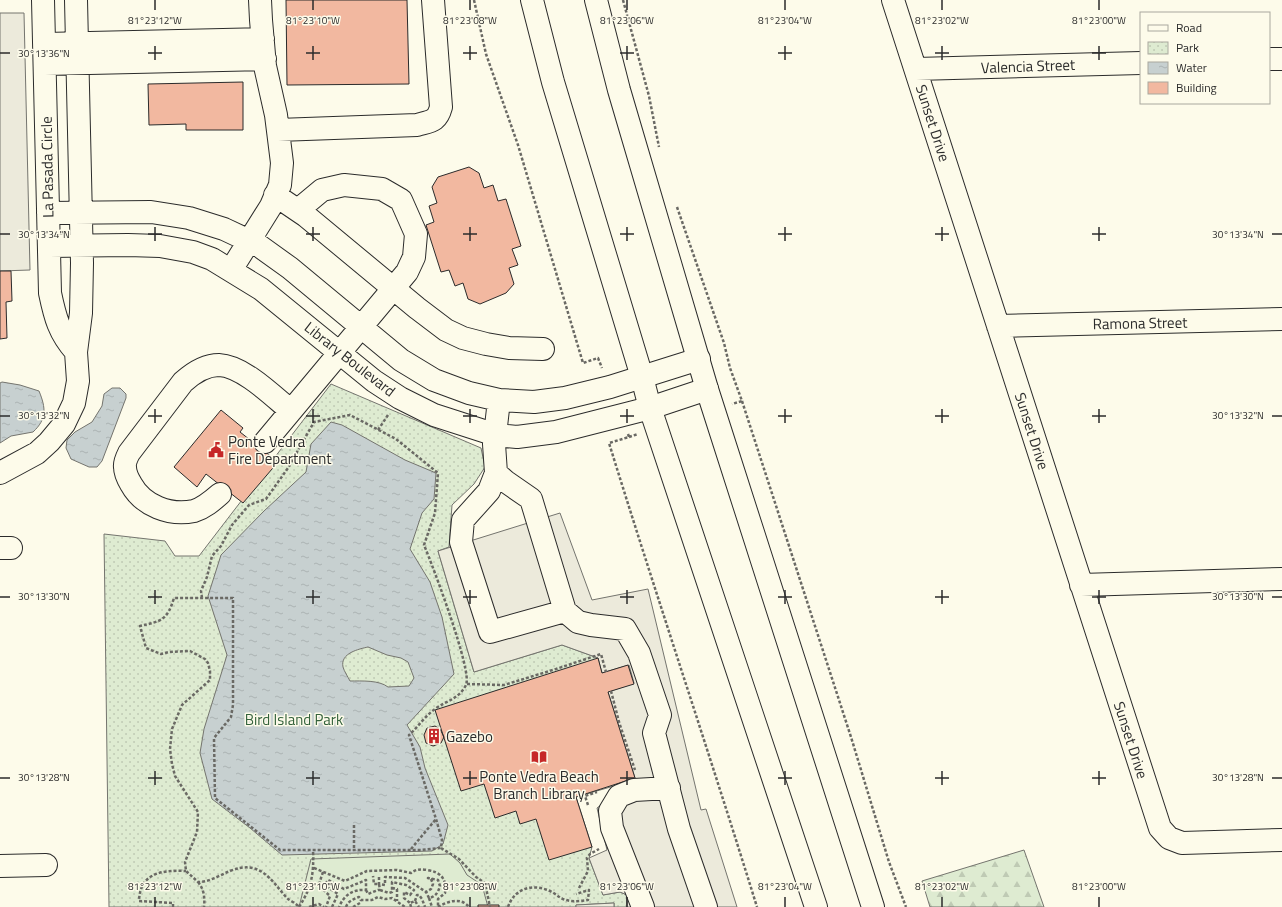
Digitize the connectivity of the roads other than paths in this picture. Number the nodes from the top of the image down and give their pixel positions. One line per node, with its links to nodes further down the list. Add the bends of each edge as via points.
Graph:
1 (44, 0): 10 (street, La Pasada Circle)
2 (76, 0): 9 (street)
3 (260, 0): 8 (street)
4 (433, 0): 15 (street, via 441,107 434,121 417,125)
5 (532, 0): 32 (street, via 553,82)
6 (596, 0): 31 (street, via 619,90)
7 (893, 0): 14 (street, Sunset Drive)
8 (264, 49): 9 (street); 15 (street)
9 (77, 53): 10 (street); 18 (street)
10 (45, 54): 19 (street, La Pasada Circle)
11 (1270, 59): 12 (street)
12 (1282, 59)
13 (1140, 63): 14 (street, Valencia Street)
14 (916, 69): 26 (street, Sunset Drive)
15 (278, 130): 16 (street, via 282,163 280,185)
16 (275, 195): 17 (street); 20 (street)
17 (298, 210): 24 (street); 24 (street, via 322,190 344,185 382,189 400,200 416,234 414,257 407,272)
18 (80, 212): 19 (street, Library Boulevard); 20 (street, Library Boulevard, via 151,212 189,218 224,229); 22 (street)
19 (48, 213): 21 (street, La Pasada Circle)
20 (250, 241): 23 (street); 27 (street, Library Boulevard, via 290,268)
21 (49, 246): 22 (street, Library Boulevard); 29 (street, La Pasada Circle, via 50,293 54,315 66,340)
22 (81, 246): 23 (street, Library Boulevard, via 160,246 193,252); 29 (street, via 81,313)
23 (231, 270): 30 (street, Library Boulevard, via 262,289)
24 (393, 288): 27 (street); 28 (street, via 446,330 463,338 509,348)
25 (1282, 319): 26 (street, Ramona Street)
26 (998, 326): 43 (street, Sunset Drive)
27 (361, 327): 30 (street); 34 (street, Library Boulevard, via 401,360 434,380 469,393)
28 (543, 349)
29 (76, 352): 40 (street, via 78,380 74,403 64,424 37,453)
30 (340, 353): 36 (street); 37 (street, Library Boulevard, via 400,398 434,415)
31 (699, 359): 32 (street, Library Boulevard); 33 (street)
32 (642, 377): 34 (street, Library Boulevard, via 565,398 534,402); 35 (street)
33 (707, 389): 35 (street, Library Boulevard); 52 (street)
34 (499, 400): 37 (street)
35 (650, 408): 37 (street, Library Boulevard, via 556,432 517,437); 51 (street)
36 (291, 411): 38 (street); 41 (street, via 242,372 231,368 219,365 208,367 194,373 183,382 129,453 124,466 127,477 135,492 149,504 166,511 180,513 195,510 205,506)
37 (496, 435): 39 (street)
38 (265, 442)
39 (496, 472): 44 (street, via 531,499); 44 (street, via 489,491 463,520 461,542 490,632)
40 (0, 473)
41 (220, 494)
42 (1282, 579): 43 (street)
43 (1081, 585): 46 (street, Sunset Drive, via 1160,828 1169,838 1182,843)
44 (565, 611): 45 (street, via 578,622 625,629 639,652 660,716 654,733)
45 (669, 788): 49 (street, via 634,790 619,796 610,811 612,828); 50 (street, via 679,829)
46 (1282, 840)
47 (0, 866): 48 (street)
48 (46, 866)
49 (643, 907)
50 (706, 907)
51 (816, 907)
52 (873, 907)

